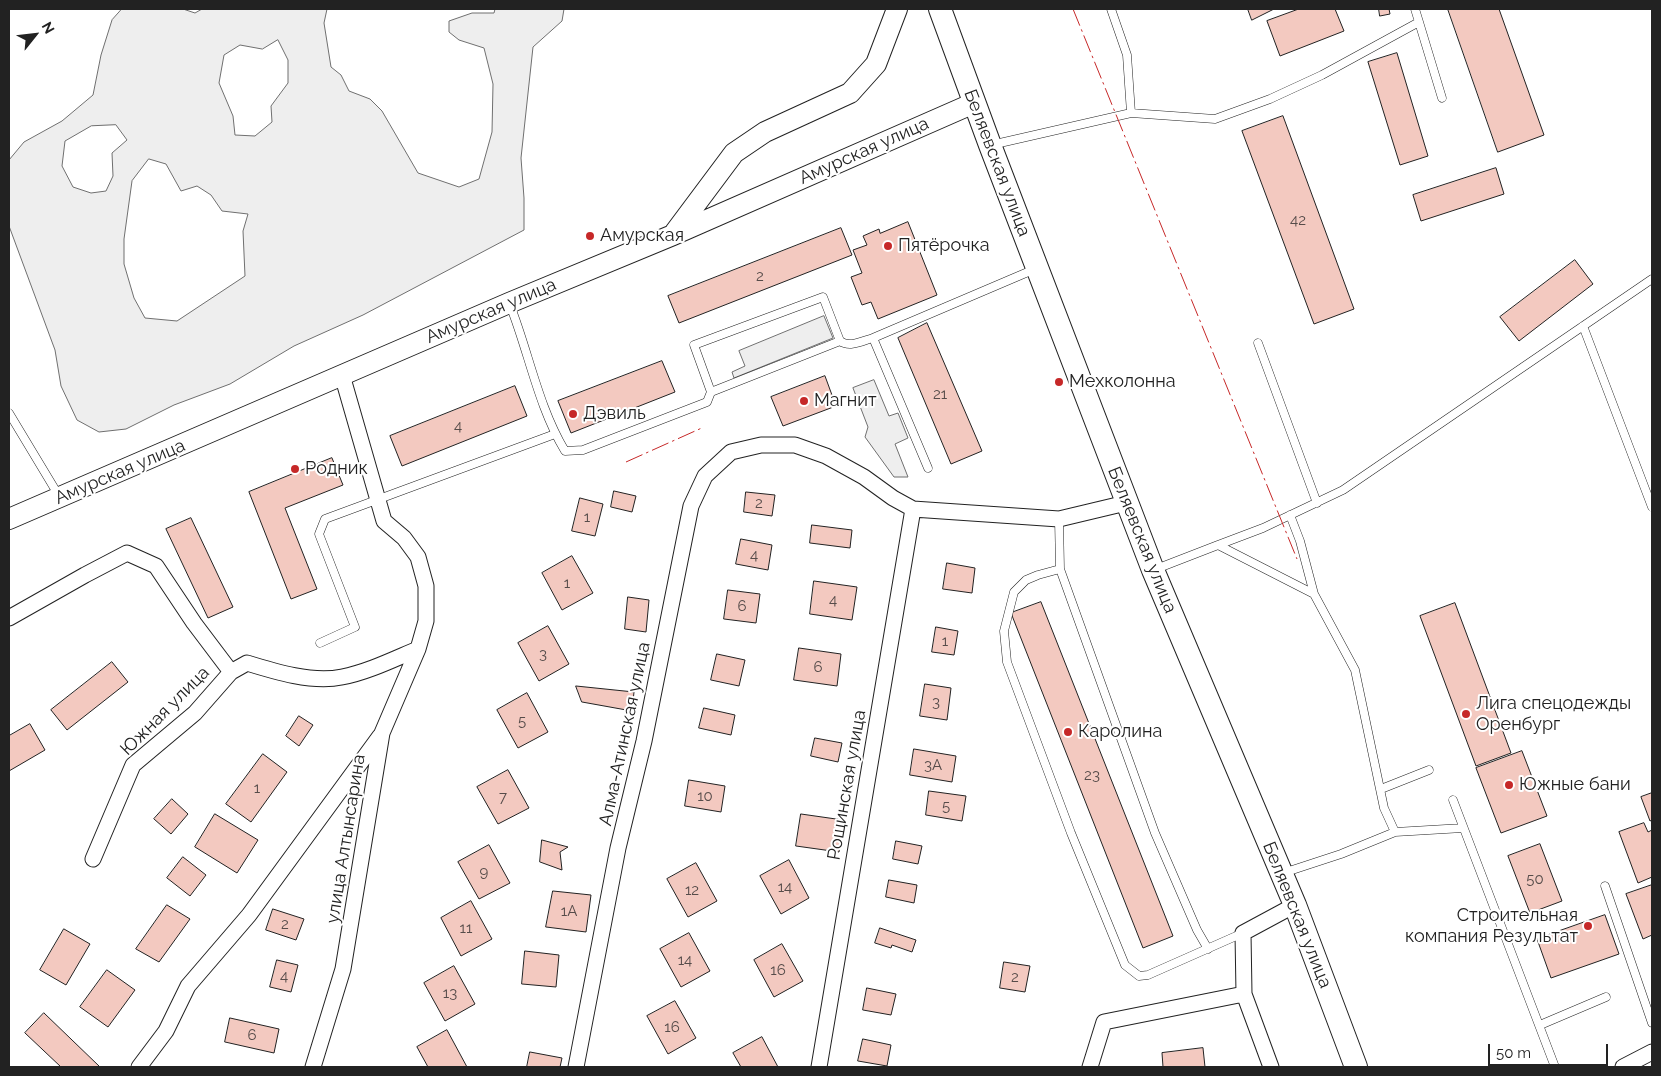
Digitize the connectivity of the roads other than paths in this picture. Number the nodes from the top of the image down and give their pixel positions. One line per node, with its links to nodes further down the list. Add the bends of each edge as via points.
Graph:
1 (897, 9): 10 (street, via 876,64 850,93 765,132 734,153)
2 (940, 9): 7 (main road, Беляевская улица)
3 (1111, 9): 8 (lane, via 1127,55)
4 (1415, 9): 5 (lane)
5 (1419, 22): 6 (lane); 8 (lane, via 1313,79 1215,119)
6 (1442, 98)
7 (974, 103): 9 (main road, Беляевская улица); 10 (street, Амурская улица)
8 (1131, 113): 9 (lane)
9 (990, 145): 11 (main road, Беляевская улица)
10 (673, 235): 13 (street, Амурская улица)
11 (1037, 268): 15 (lane); 25 (main road, Беляевская улица)
12 (1652, 279): 14 (lane)
13 (509, 303): 18 (street, Амурская улица); 21 (lane)
14 (1583, 326): 26 (lane, via 1343,490); 27 (lane)
15 (873, 338): 16 (lane, via 852,345); 22 (lane)
16 (840, 342): 19 (lane); 19 (lane, via 823,297 694,345)
17 (1258, 343): 26 (lane)
18 (342, 375): 23 (street, Амурская улица); 24 (street, улица Алтынсарина)
19 (711, 392): 21 (lane, via 707,402 583,450 565,451)
20 (9, 414): 23 (lane)
21 (555, 434): 24 (lane)
22 (928, 468)
23 (60, 498): 30 (street, Амурская улица)
24 (377, 499): 37 (lane, via 325,519 319,534 355,627); 38 (street, улица Алтынсарина, via 384,521 404,538 418,557 426,586 426,621)
25 (1126, 503): 31 (street); 34 (main road, Беляевская улица)
26 (1317, 504): 29 (lane)
27 (1652, 507)
28 (913, 509): 31 (street); 59 (street, Алма-Атинская улица, via 826,456 795,445 761,445 732,452 705,476 691,506 644,741 618,848); 60 (street, Рощинская улица)
29 (1290, 515): 32 (lane); 35 (lane)
30 (9, 519)
31 (1059, 519): 33 (lane)
32 (1218, 545): 34 (lane); 35 (lane)
33 (1060, 569): 51 (lane, via 1155,833); 51 (lane, via 1026,580 1014,592 1004,631 1007,662 1071,833 1125,965 1139,976 1148,975)
34 (1153, 570): 47 (main road, Беляевская улица)
35 (1314, 594): 42 (lane, via 1355,670)
36 (9, 618): 39 (street, Южная улица, via 127,553 156,566)
37 (320, 643)
38 (418, 649): 39 (street, via 341,678 302,678 247,663); 40 (street, улица Алтынсарина)
39 (231, 672): 46 (street, Южная улица, via 195,713 133,764)
40 (382, 733): 57 (street, via 249,915 188,986 166,1030); 58 (street, улица Алтынсарина, via 343,969)
41 (1429, 770): 42 (lane)
42 (1381, 789): 45 (lane, via 1384,808)
43 (1453, 800): 44 (lane)
44 (1463, 828): 45 (lane); 55 (lane)
45 (1395, 832): 47 (lane)
46 (93, 859)
47 (1281, 874): 49 (main road, Беляевская улица)
48 (1605, 886): 54 (lane)
49 (1294, 905): 50 (street); 63 (main road, Беляевская улица)
50 (1243, 933): 51 (lane); 52 (street)
51 (1208, 949)
52 (1244, 994): 61 (street, via 1104,1022); 62 (street)
53 (1606, 997): 55 (lane)
54 (1652, 1023)
55 (1540, 1025): 64 (lane)
56 (1652, 1052): 65 (street)
57 (139, 1067)
58 (312, 1067)
59 (576, 1067)
60 (819, 1067)
61 (1090, 1067)
62 (1270, 1067)
63 (1356, 1067)
64 (1555, 1067)
65 (1623, 1067)

